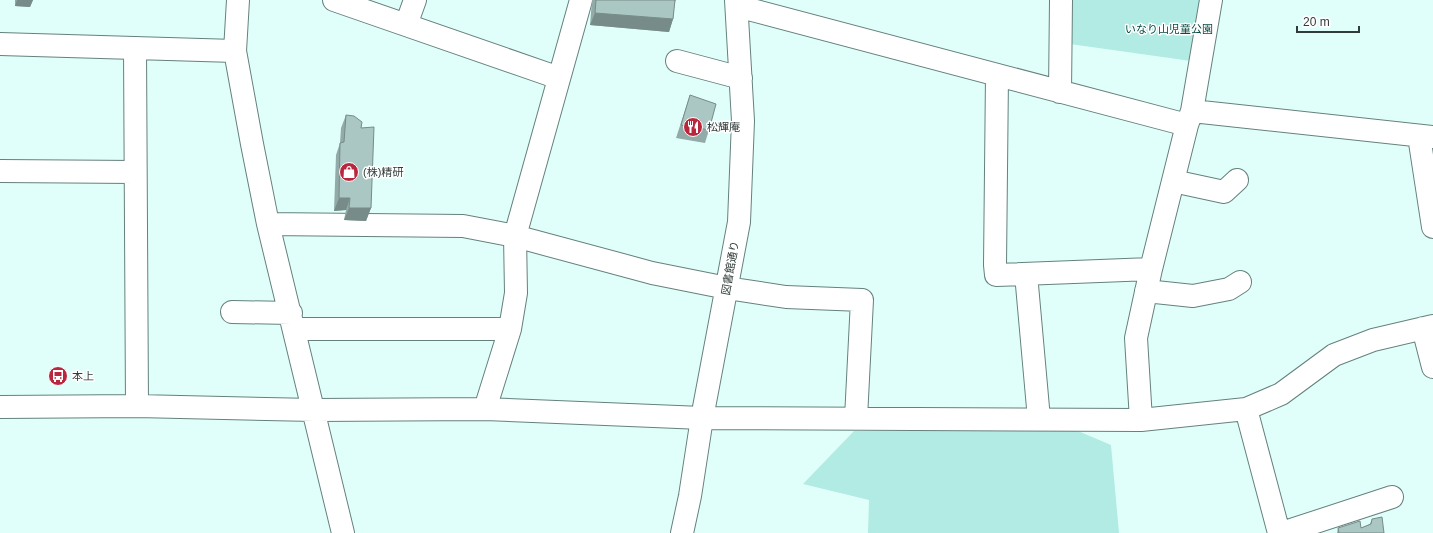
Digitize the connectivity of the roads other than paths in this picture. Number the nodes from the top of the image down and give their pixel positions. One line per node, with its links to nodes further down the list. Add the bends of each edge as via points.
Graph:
1 (238, 0): 11 (street)
2 (334, 0): 8 (street)
3 (415, 0): 8 (street)
4 (581, 0): 14 (street)
5 (1061, 0): 16 (street)
6 (1211, 0): 17 (street)
7 (736, 3): 13 (street); 15 (street, 図書館通り)
8 (406, 25): 14 (street)
9 (0, 44): 10 (street)
10 (135, 48): 11 (street); 20 (street)
11 (235, 51): 23 (street)
12 (677, 61): 15 (street)
13 (997, 75): 16 (street); 27 (street, via 996,275)
14 (559, 78): 25 (street)
15 (741, 78): 29 (street, 図書館通り, via 743,121 739,222)
16 (1060, 92): 17 (street)
17 (1190, 118): 18 (street); 22 (street)
18 (1426, 136): 24 (street)
19 (0, 171): 20 (street)
20 (135, 172): 36 (street)
21 (1237, 180): 22 (street, via 1224,192)
22 (1173, 181): 26 (street)
23 (268, 224): 25 (street, via 463,226); 32 (street)
24 (1433, 227)
25 (515, 236): 29 (street, via 652,273); 34 (street, via 516,293)
26 (1151, 269): 27 (street); 30 (street)
27 (1026, 274): 43 (street)
28 (1240, 282): 30 (street, via 1229,289 1193,296)
29 (727, 288): 41 (street, 図書館通り); 42 (street, via 786,297 862,300)
30 (1146, 292): 44 (street, via 1136,338)
31 (232, 312): 32 (street)
32 (292, 321): 34 (street); 40 (street)
33 (1428, 327): 35 (street); 39 (street, via 1373,340 1334,355 1281,394)
34 (510, 329): 38 (street)
35 (1433, 367)
36 (137, 406): 37 (street); 40 (street)
37 (0, 408)
38 (485, 409): 40 (street); 41 (street)
39 (1246, 409): 44 (street); 48 (street)
40 (314, 410): 46 (street)
41 (702, 418): 42 (street); 47 (street, 図書館通り)
42 (856, 418): 43 (street)
43 (1039, 419): 44 (street)
44 (1141, 420)
45 (1392, 497): 49 (street)
46 (343, 533)
47 (682, 533)
48 (1279, 533)
49 (1282, 533)

